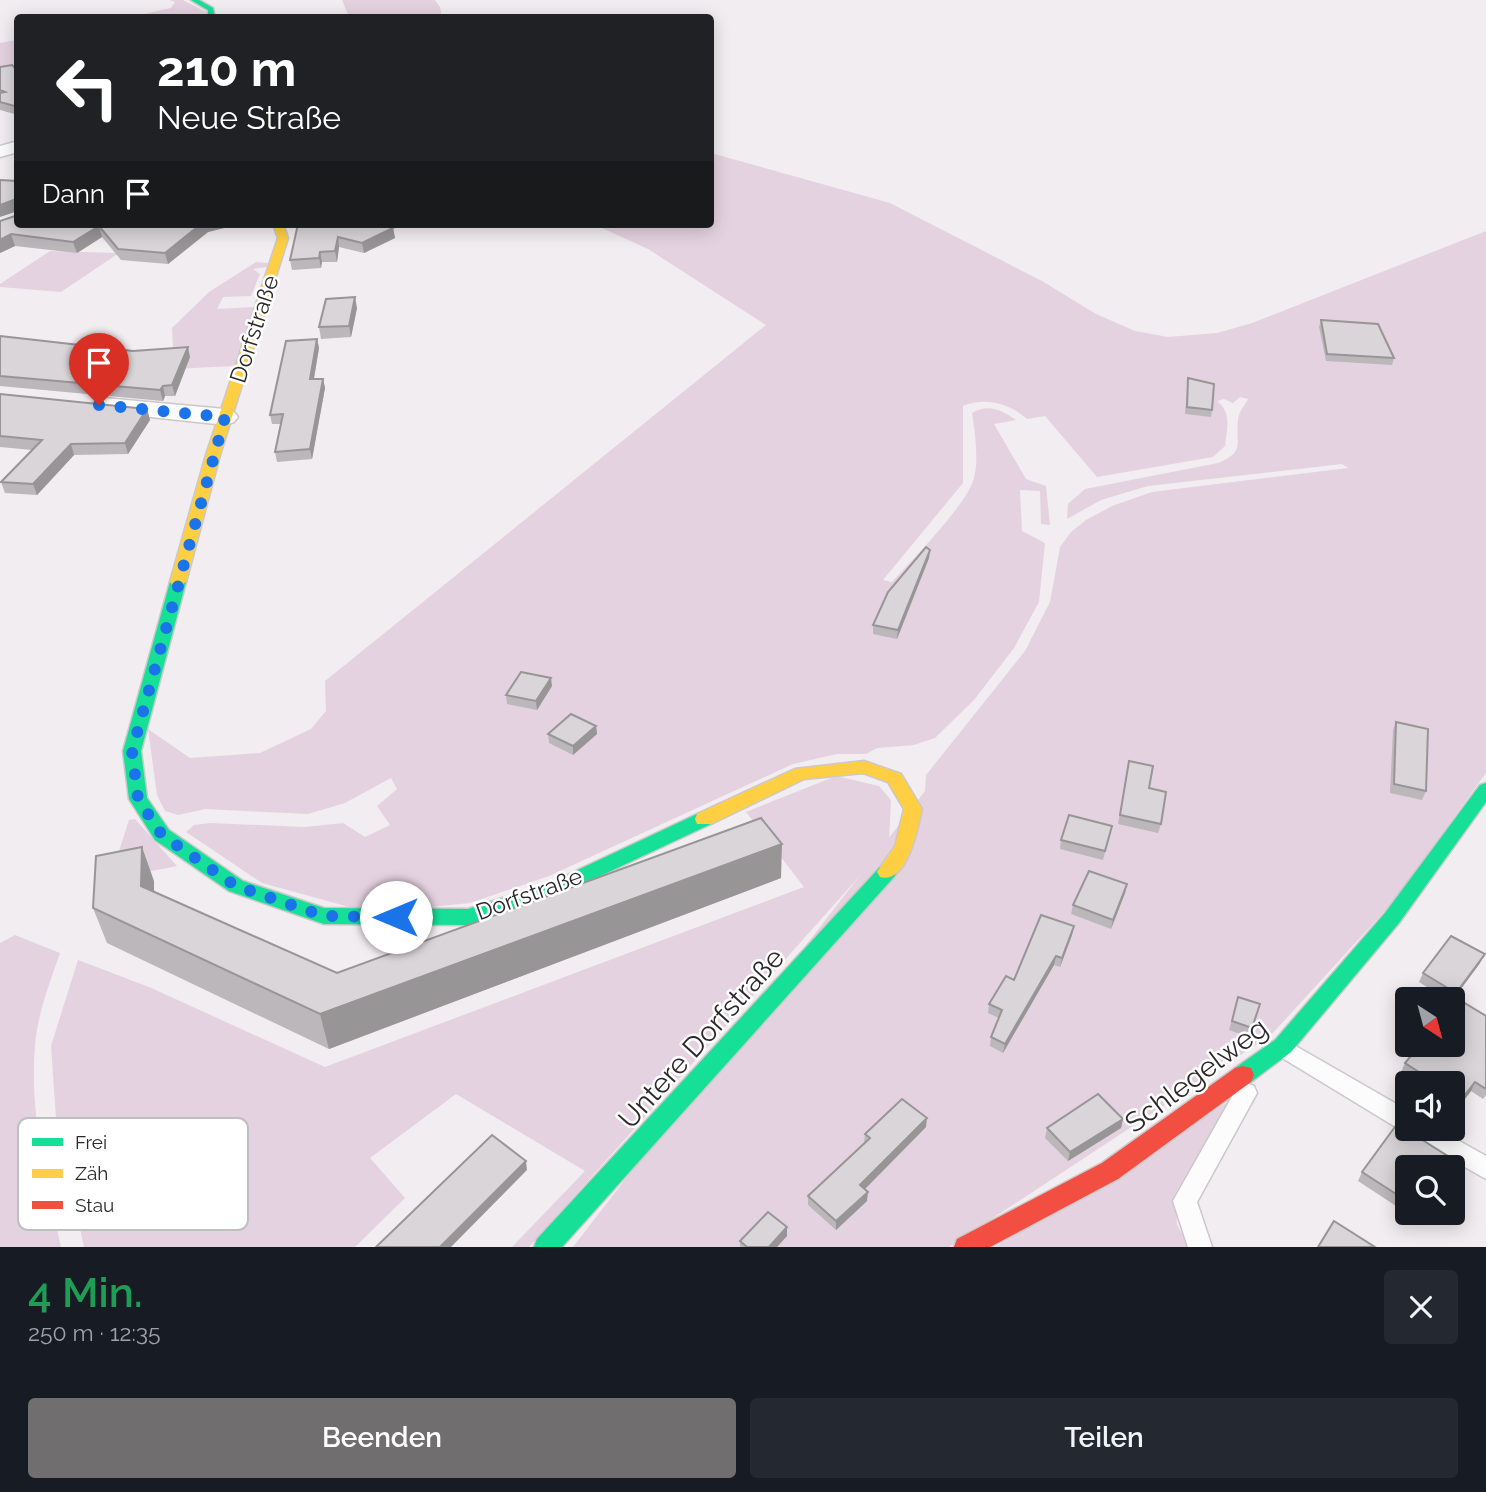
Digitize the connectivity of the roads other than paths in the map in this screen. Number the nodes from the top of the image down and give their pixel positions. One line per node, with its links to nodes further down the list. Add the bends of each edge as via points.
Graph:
1 (194, 0): 2 (street)
2 (211, 13)
3 (279, 228): 5 (street, Dorfstraße, via 283,238)
4 (84, 404): 5 (street)
5 (225, 417): 7 (street, Dorfstraße, via 132,751 138,799 162,835 236,886 324,916 468,917 557,888 801,773 864,767 895,778 913,809 904,847)
6 (1486, 789): 8 (street, Schlegelweg, via 1392,918)
7 (894, 864): 13 (street, Untere Dorfstraße)
8 (1283, 1046): 9 (street, Schlegelweg); 10 (lane)
9 (1250, 1070): 14 (street, Schlegelweg, via 1110,1171); 15 (lane, via 1251,1083 1185,1201)
10 (1395, 1115)
11 (1439, 1141): 12 (lane)
12 (1486, 1168)
13 (546, 1247)
14 (966, 1247)
15 (1200, 1247)

